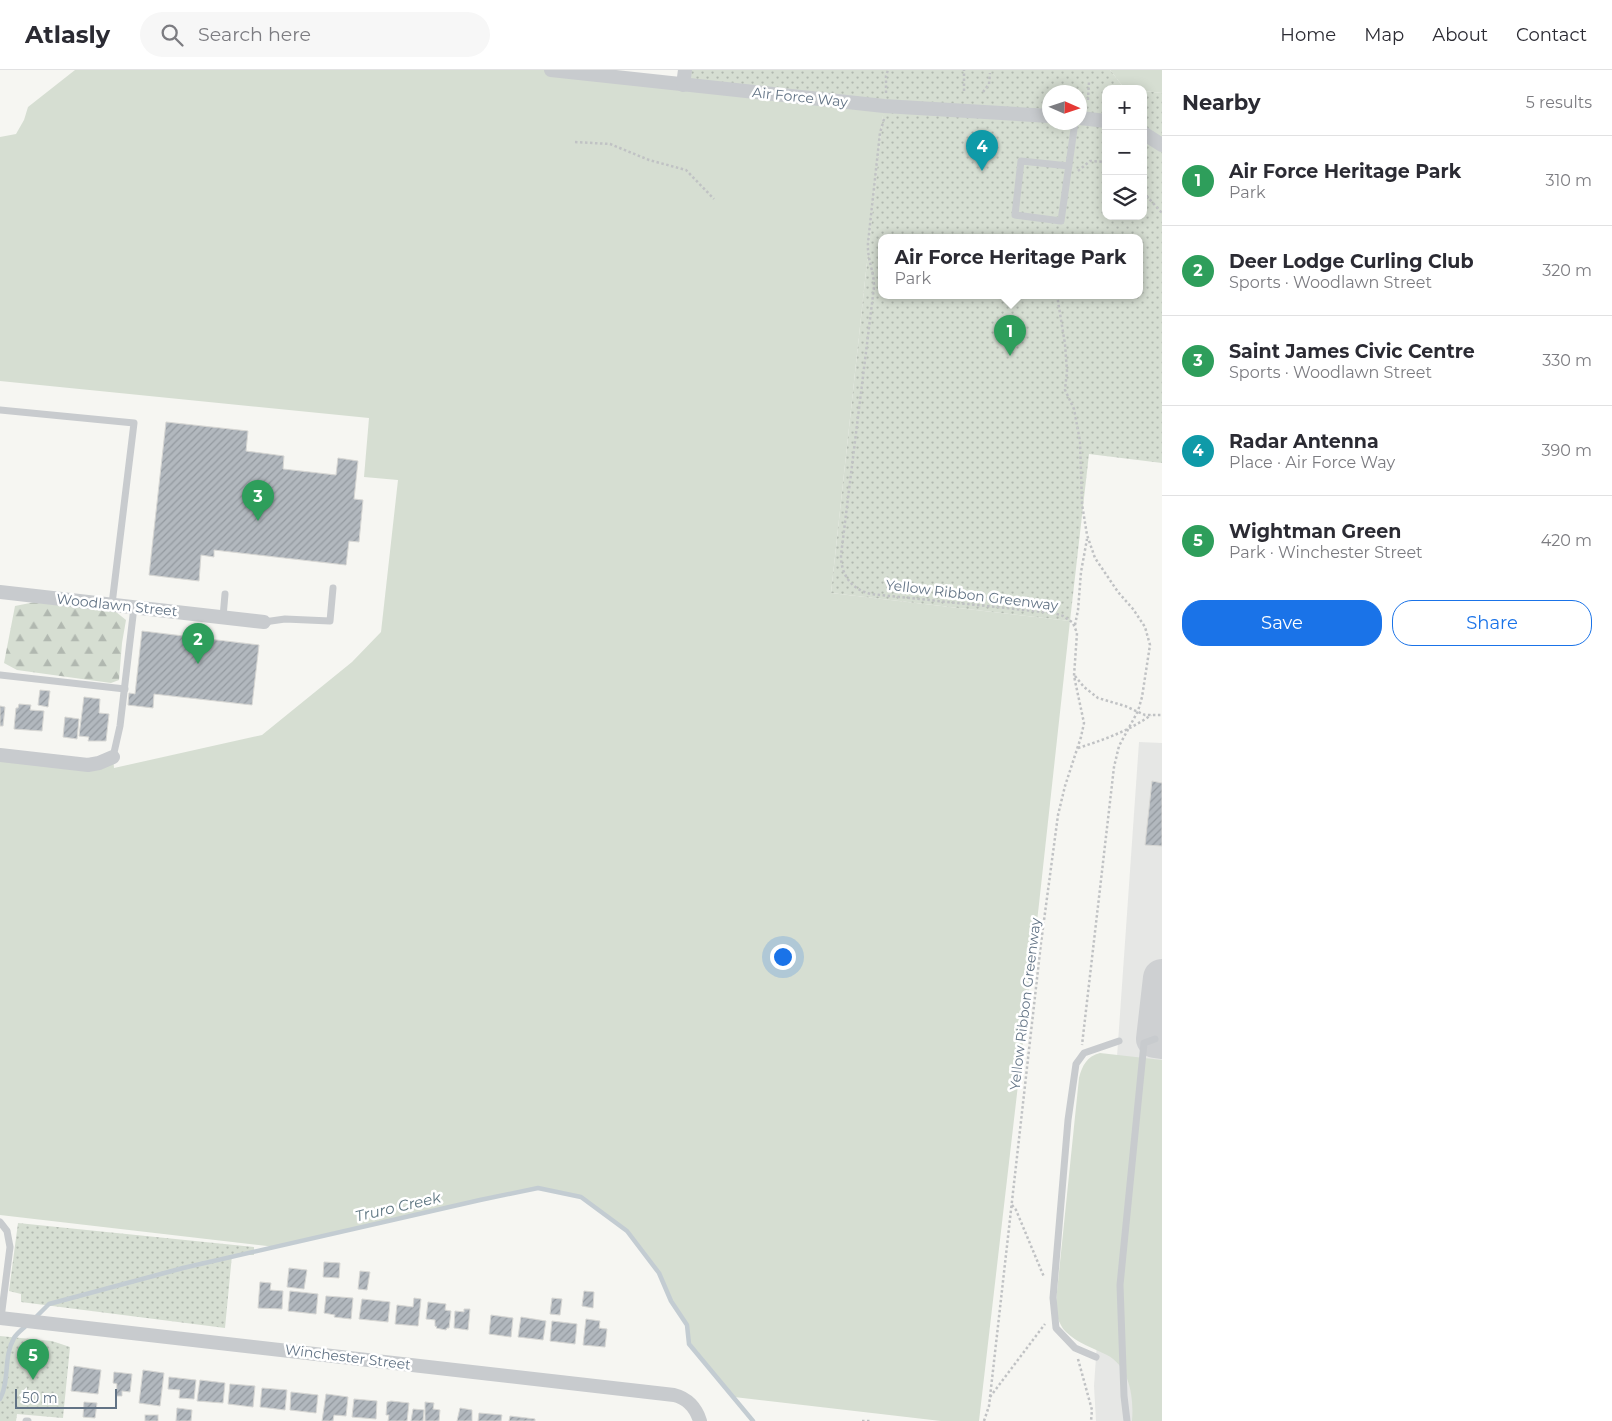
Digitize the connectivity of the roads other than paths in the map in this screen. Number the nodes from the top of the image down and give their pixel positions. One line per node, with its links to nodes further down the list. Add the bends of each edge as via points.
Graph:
1 (551, 70): 3 (street, Air Force Way)
2 (685, 70): 3 (street)
3 (683, 85): 4 (street, Air Force Way, via 884,106)
4 (1042, 116)
5 (1087, 119): 6 (street)
6 (1102, 121)
7 (1074, 130): 10 (lane)
8 (1147, 136): 9 (street)
9 (1162, 145)
10 (1069, 166): 10 (lane, via 1021,161 1015,215 1061,221)
11 (0, 410): 15 (lane, via 134,423)
12 (333, 588): 18 (lane, via 330,621 286,619)
13 (0, 592): 15 (street, Woodlawn Street)
14 (225, 594): 17 (lane)
15 (112, 604): 16 (street, Woodlawn Street)
16 (134, 607): 17 (street, Woodlawn Street); 20 (lane)
17 (223, 617): 18 (street, Woodlawn Street)
18 (264, 622)
19 (0, 676): 20 (lane)
20 (125, 689): 22 (lane)
21 (0, 755): 22 (street, via 88,765)
22 (113, 757)
23 (1155, 1039): 29 (lane, via 1144,1043 1120,1285)
24 (1119, 1041): 27 (lane, via 1084,1053 1076,1064 1053,1298 1056,1328 1075,1348)
25 (0, 1222): 26 (lane, via 7,1231 10,1247)
26 (4, 1318): 28 (street, Winchester Street, via 674,1395 692,1407)
27 (1096, 1357)
28 (700, 1421)
29 (1127, 1421)

